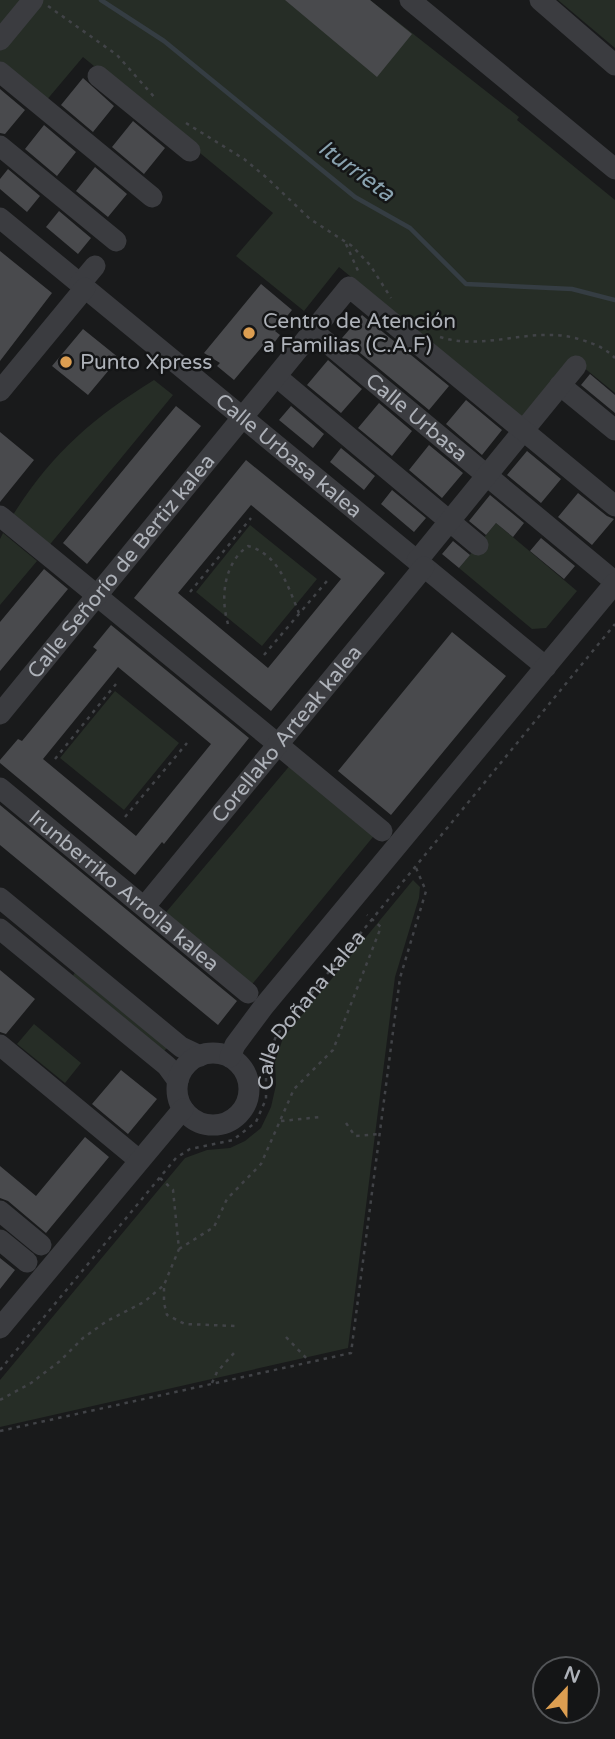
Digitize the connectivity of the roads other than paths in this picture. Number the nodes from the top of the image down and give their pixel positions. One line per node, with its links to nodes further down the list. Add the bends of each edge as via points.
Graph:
1 (410, 0): 10 (street)
2 (540, 0): 5 (street)
3 (38, 1): 4 (street)
4 (0, 40)
5 (615, 65)
6 (0, 72): 11 (street)
7 (98, 76): 9 (street)
8 (0, 146): 13 (street)
9 (190, 151)
10 (615, 169)
11 (152, 197)
12 (0, 218): 15 (street, Calle Urbasa kalea)
13 (116, 241)
14 (95, 266): 15 (street)
15 (83, 286): 20 (street); 21 (street, Calle Urbasa kalea)
16 (313, 331): 18 (street, Calle Señorío de Bertiz kalea); 22 (street, Calle Señorío de Bertiz kalea, via 355,283); 24 (street, Calle Urbasa)
17 (576, 366): 19 (street, Calle Urbasa)
18 (276, 377): 21 (street, Calle Señorío de Bertiz kalea); 27 (street)
19 (560, 385): 22 (street, Calle Urbasa); 23 (street)
20 (0, 391)
21 (243, 418): 29 (street, Calle Urbasa kalea); 32 (street, Calle Señorío de Bertiz kalea)
22 (524, 430): 24 (street, Calle Urbasa); 25 (street)
23 (615, 430)
24 (487, 475): 27 (street, Calle Urbasa); 30 (street, Calle Urbasa)
25 (615, 506)
26 (0, 516): 34 (street)
27 (449, 521): 28 (street); 29 (street, Calle Urbasa)
28 (478, 545)
29 (421, 564): 31 (street, Calle Urbasa kalea); 36 (street, Corellako Arteak kalea)
30 (615, 582): 31 (street, Calle Doñana kalea)
31 (546, 667): 41 (street, Calle Doñana kalea, via 264,1006)
32 (0, 714)
33 (0, 788): 38 (street, Irunberriko Arroila kalea)
34 (382, 831)
35 (0, 898): 40 (street, via 181,1047)
36 (150, 900)
37 (0, 929): 42 (street, via 167,1066)
38 (248, 993)
39 (0, 1045): 44 (street)
40 (200, 1056): 41 (street); 42 (street)
41 (230, 1058): 43 (street, via 242,1068 249,1084 240,1113 232,1121 214,1125 201,1123)
42 (178, 1081): 43 (street)
43 (183, 1109): 49 (street)
44 (134, 1156)
45 (0, 1211): 47 (street)
46 (0, 1240): 48 (street)
47 (41, 1245)
48 (27, 1262)
49 (0, 1328)

